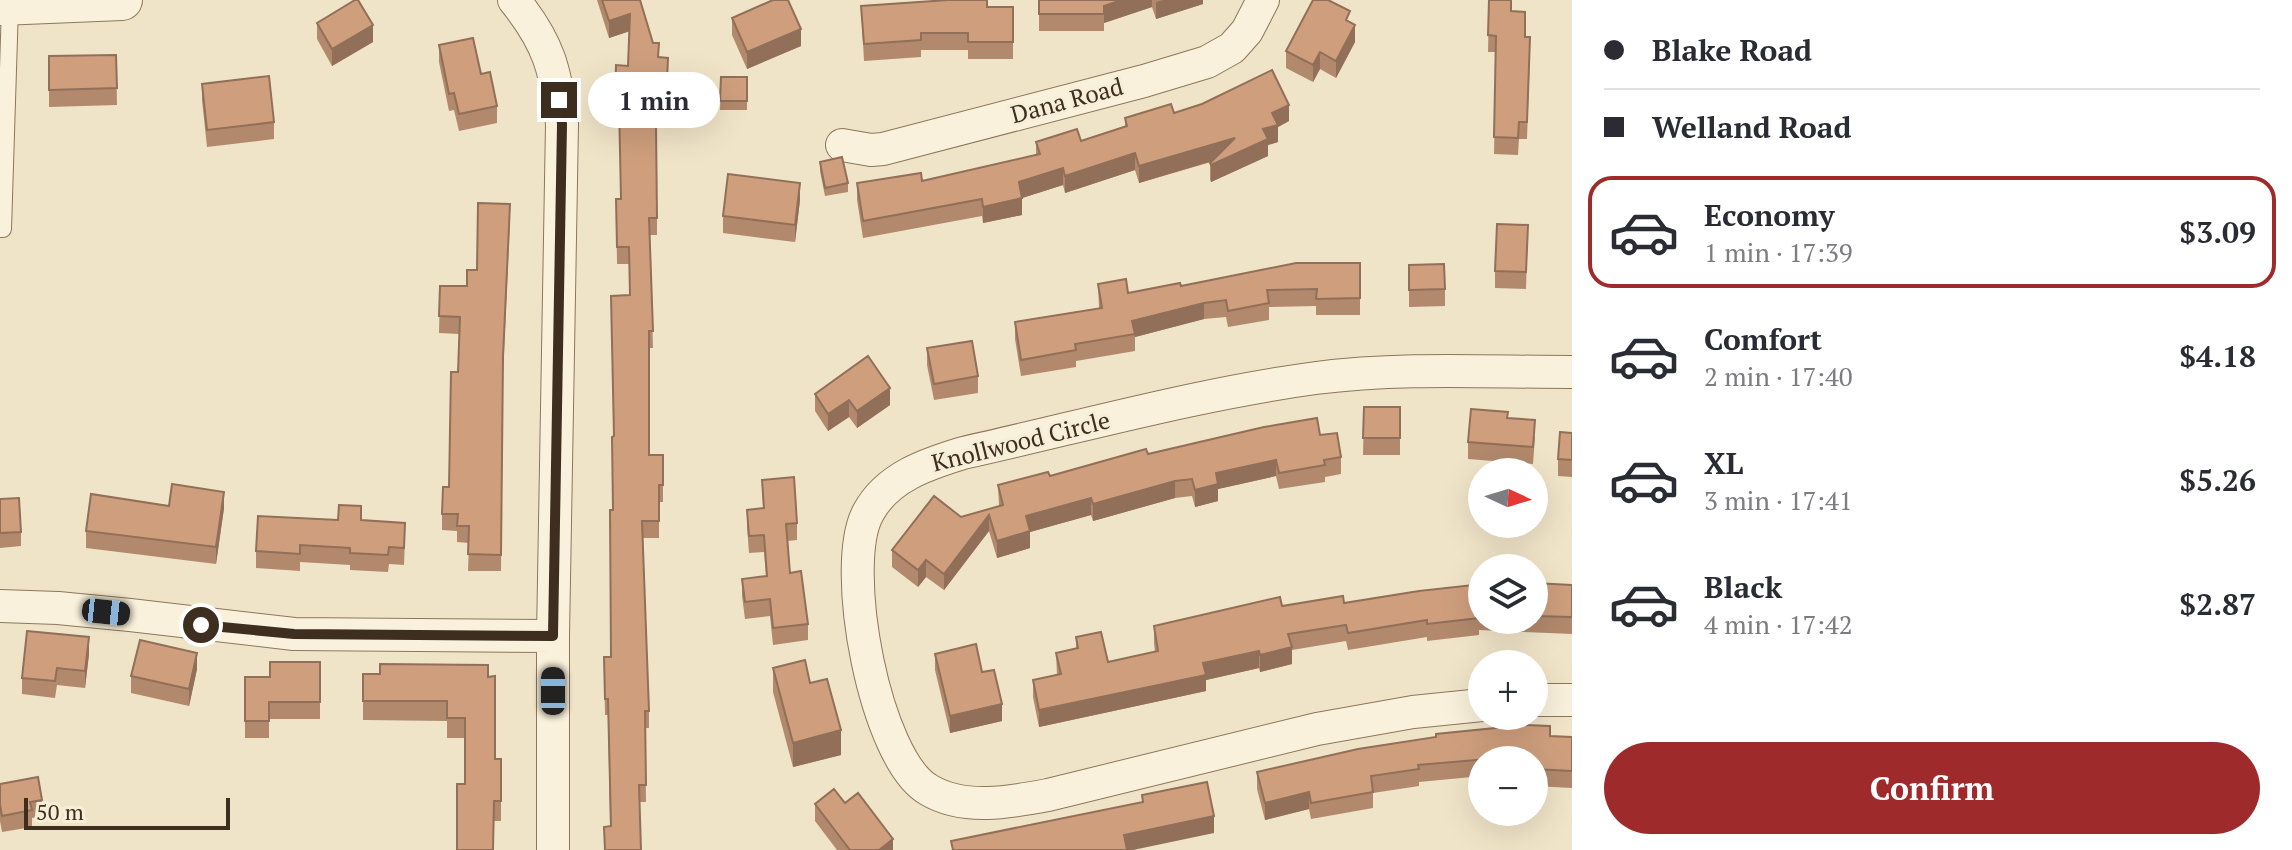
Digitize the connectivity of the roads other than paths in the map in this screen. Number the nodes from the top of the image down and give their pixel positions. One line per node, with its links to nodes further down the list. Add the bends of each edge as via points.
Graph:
1 (122, 0): 4 (street)
2 (514, 0): 9 (street, via 545,44 556,76 562,124)
3 (1263, 0): 5 (street, Dana Road, via 1232,48 1207,62 883,149)
4 (5, 4): 6 (lane)
5 (842, 145)
6 (0, 229)
7 (1572, 372): 12 (street, Knollwood Circle, via 1318,378 963,453 922,466 888,487 868,511 859,535 856,582 867,656 888,735 913,779 931,792 957,799 1035,798 1317,729)
8 (0, 606): 9 (street, via 87,610 294,634)
9 (553, 636): 13 (street)
10 (1548, 700): 11 (street)
11 (1572, 700)
12 (1468, 706)
13 (553, 850)

